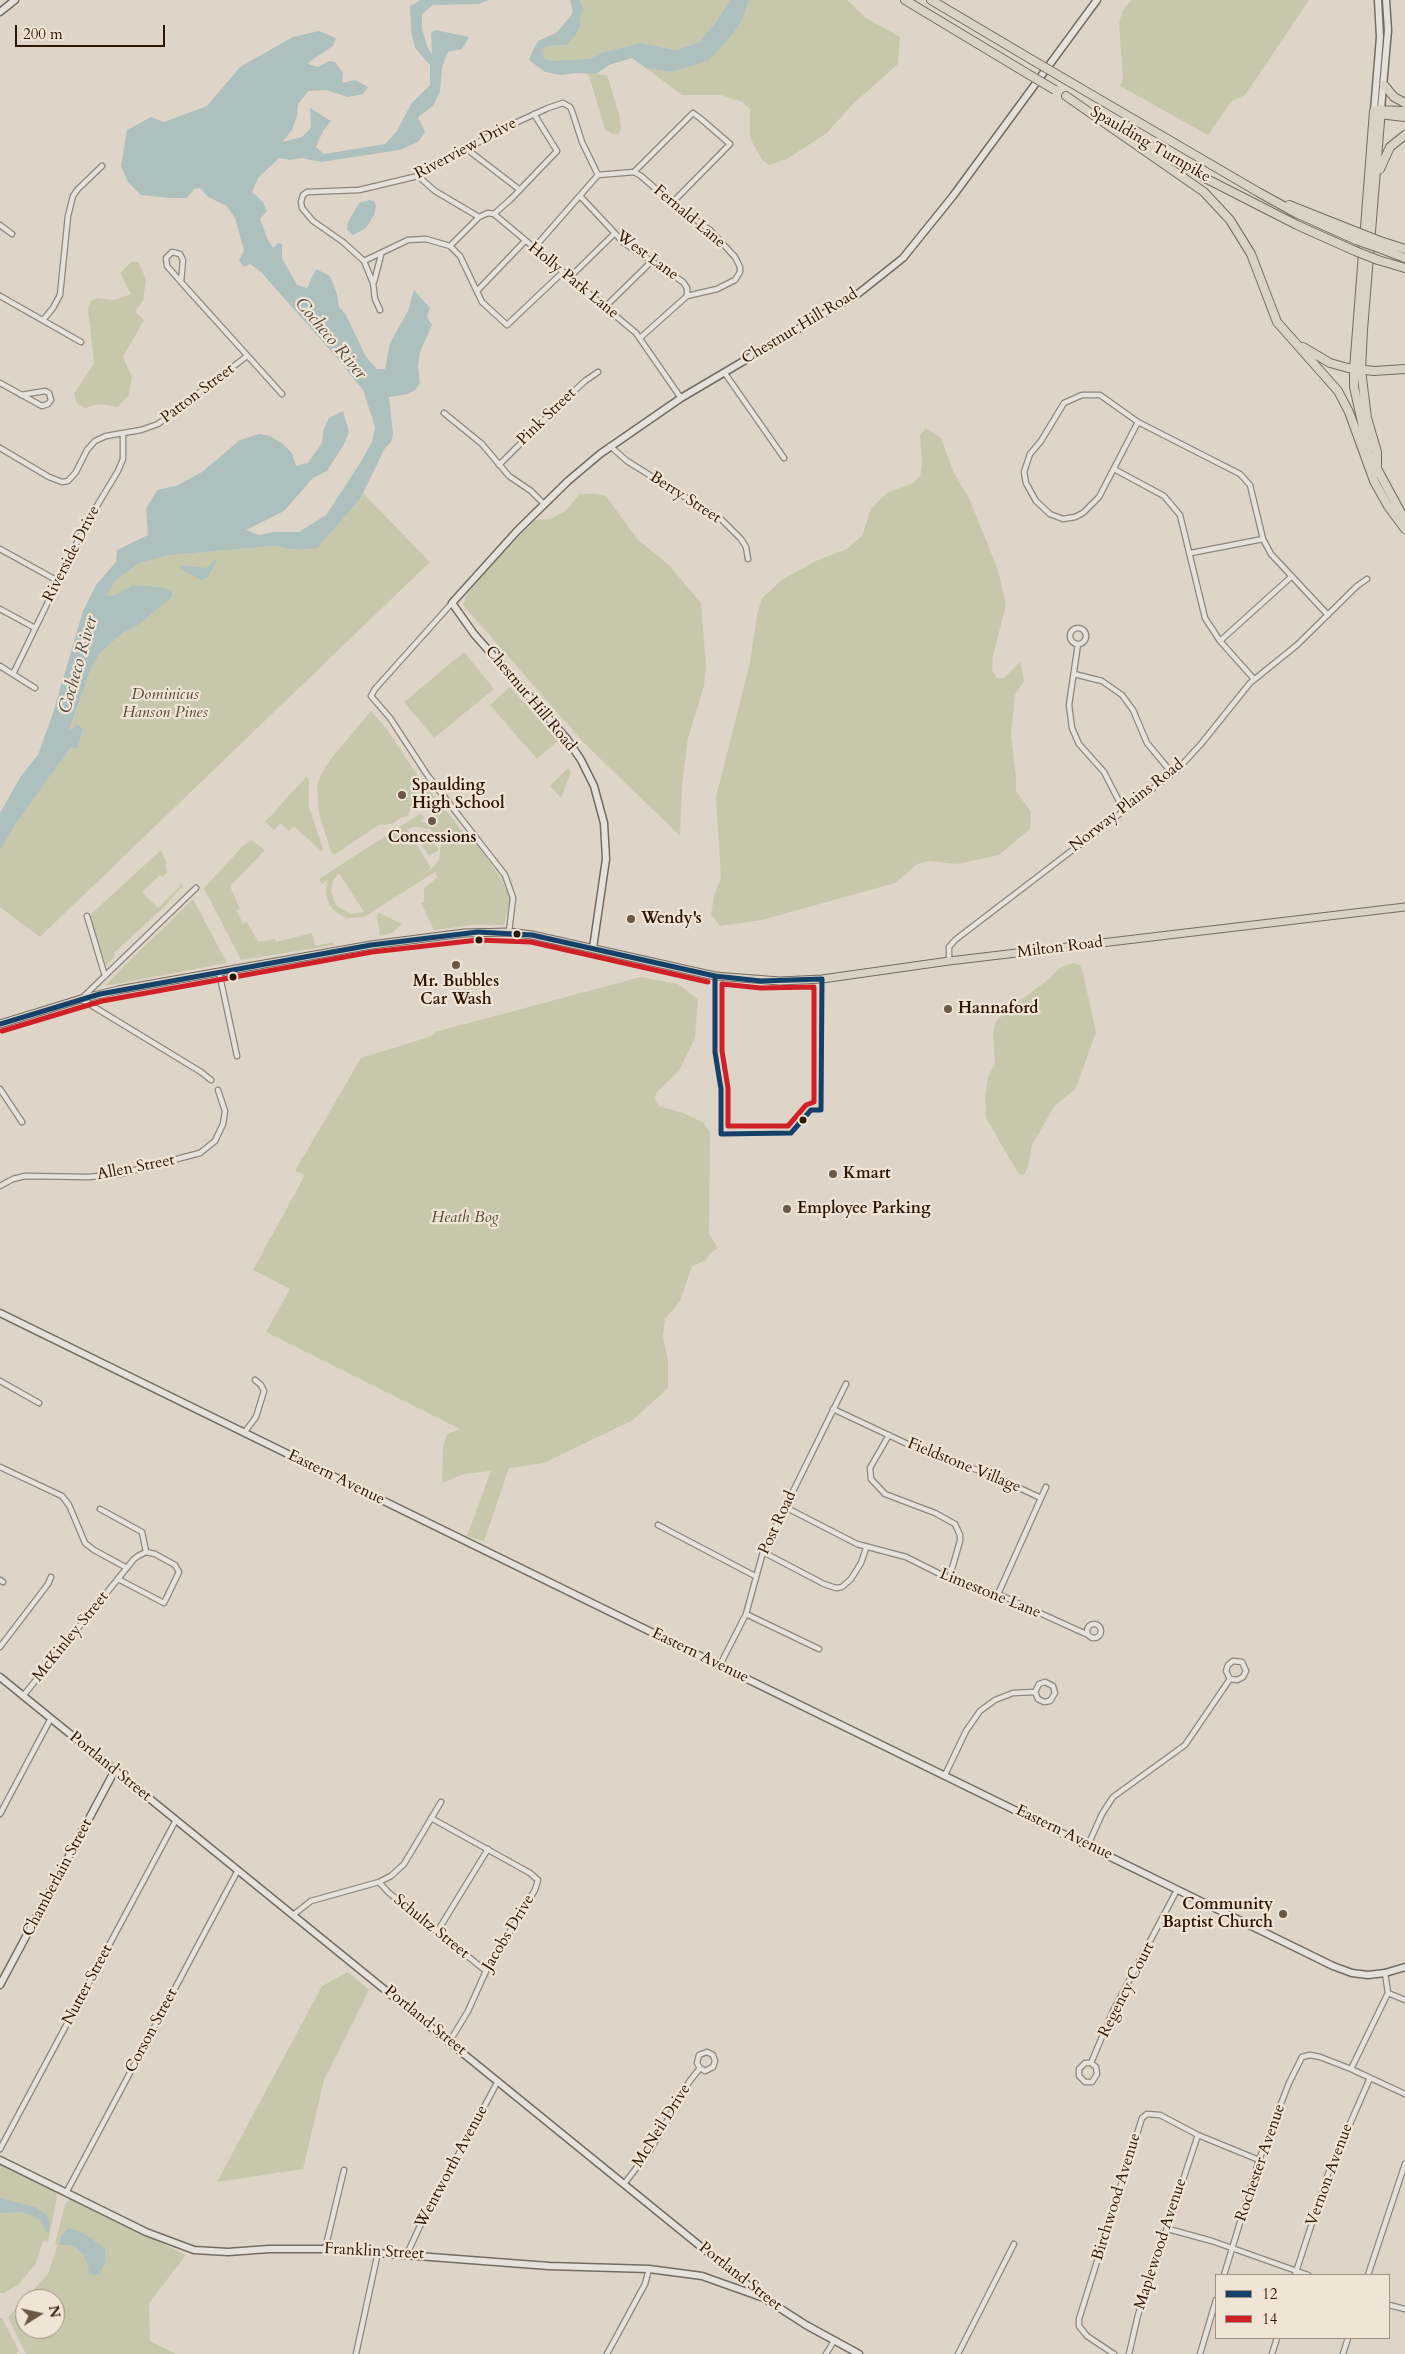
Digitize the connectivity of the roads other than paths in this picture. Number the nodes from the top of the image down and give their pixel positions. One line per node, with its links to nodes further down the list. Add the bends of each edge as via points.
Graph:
1 (15, 0): 7 (street)
2 (906, 0): 9 (highway, Spaulding Turnpike, bridge)
3 (932, 0): 31 (highway, Spaulding Turnpike, bridge, via 1268,198 1296,213)
4 (1097, 0): 57 (street, Chestnut Hill Road, via 948,203 903,258 858,293)
5 (1378, 0): 12 (street)
6 (1386, 0): 8 (street, via 1388,30)
7 (0, 12)
8 (1384, 85): 10 (highway, via 1394,97); 12 (street)
9 (1066, 96): 39 (highway, Spaulding Turnpike, bridge, via 1205,178 1296,225 1355,251); 51 (highway, via 1214,202 1248,249 1277,322)
10 (1405, 103)
11 (1405, 111): 12 (highway)
12 (1379, 112): 14 (highway); 23 (highway); 54 (highway)
13 (534, 114): 16 (street, Riverview Drive); 19 (street, Riverview Drive, via 559,104 570,107); 21 (street, via 557,151)
14 (1405, 118)
15 (1405, 135): 23 (highway, via 1386,154)
16 (468, 150): 20 (street, Riverview Drive); 21 (street)
17 (102, 166): 49 (street, via 73,196 60,295)
18 (634, 172): 19 (street); 24 (street, Fernald Lane); 24 (street, via 693,113 701,119 730,144)
19 (598, 175): 22 (street)
20 (418, 176): 26 (street); 37 (street, Riverview Drive, via 359,190 312,191 303,195 302,208 310,217)
21 (520, 190): 25 (street)
22 (581, 197): 29 (street, West Lane); 33 (street)
23 (1374, 198): 54 (highway)
24 (672, 203): 46 (street, Fernald Lane, via 710,230 740,267 735,280 717,289)
25 (494, 214): 26 (street, via 488,213); 30 (street, Holly Park Lane)
26 (479, 218): 32 (street)
27 (0, 225): 28 (street)
28 (12, 234)
29 (614, 234): 38 (street, West Lane); 41 (street)
30 (525, 241): 33 (street, Holly Park Lane); 44 (street)
31 (1379, 244): 34 (highway); 36 (highway, Spaulding Turnpike)
32 (450, 246): 35 (street, via 414,239 396,244); 44 (street, via 460,256)
33 (534, 248): 40 (street, Holly Park Lane)
34 (1405, 249)
35 (381, 255): 37 (street); 43 (street)
36 (1405, 258)
37 (364, 262): 43 (street)
38 (651, 262): 46 (street, West Lane, via 683,282); 47 (street)
39 (1405, 268)
40 (563, 272): 41 (street, Holly Park Lane); 44 (street, via 507,325 485,306)
41 (570, 277): 47 (street, Holly Park Lane)
42 (181, 282): 42 (street, via 166,264 172,252 180,254 183,260); 53 (street)
43 (373, 283): 48 (street)
44 (477, 291)
45 (0, 296): 49 (street)
46 (687, 296): 50 (street)
47 (606, 306): 50 (street, Holly Park Lane)
48 (380, 310)
49 (43, 320): 52 (street)
50 (640, 338): 61 (street, Holly Park Lane)
51 (1293, 341): 54 (highway, via 1330,362); 72 (highway, via 1338,391 1374,481)
52 (82, 342)
53 (247, 356): 59 (street); 64 (street, Patton Street, via 168,418 147,429)
54 (1358, 369): 55 (highway); 71 (highway, via 1377,466)
55 (1405, 369)
56 (598, 372): 68 (street, Pink Street, via 558,406)
57 (724, 372): 61 (street, Chestnut Hill Road); 67 (street)
58 (0, 383): 60 (street)
59 (282, 394)
60 (21, 395): 60 (street, via 42,406 51,400 45,391)
61 (681, 398): 65 (street, Chestnut Hill Road)
62 (444, 413): 68 (street, via 482,444)
63 (1138, 422): 69 (street); 69 (street, via 1100,396 1088,393 1075,396 1060,406 1030,454 1024,472 1036,500 1050,514 1063,519 1075,518 1092,506); 73 (street, via 1240,474 1250,485)
64 (123, 434): 66 (street, Patton Street, via 95,441 72,478 62,482); 79 (street, Riverside Drive, via 121,465 86,524)
65 (610, 446): 70 (street, Chestnut Hill Road); 76 (street, Berry Street, via 627,461 722,520 742,539)
66 (0, 448)
67 (784, 458)
68 (499, 465): 70 (street)
69 (1114, 469): 75 (street, via 1171,503 1180,515)
70 (544, 504): 80 (street, Chestnut Hill Road)
71 (1405, 520)
72 (1405, 529)
73 (1263, 538): 75 (street); 77 (street, via 1271,554)
74 (0, 549): 79 (street)
75 (1190, 553): 84 (street, via 1205,618)
76 (748, 559)
77 (1291, 576): 82 (street); 84 (street)
78 (1367, 579): 82 (street, Norway Plains Road)
79 (58, 581): 83 (street, Riverside Drive)
80 (452, 603): 96 (street, Chestnut Hill Road, via 372,696 428,776 505,875 513,904); 97 (street, Chestnut Hill Road, via 474,634 566,739 594,786 604,823 606,853)
81 (0, 609): 83 (street)
82 (1328, 615): 89 (street, Norway Plains Road)
83 (35, 628): 87 (street, Riverside Drive)
84 (1220, 641): 89 (street)
85 (1078, 644): 88 (street)
86 (0, 666): 87 (street)
87 (13, 674): 90 (street)
88 (1074, 674): 91 (street, via 1102,681 1122,695 1133,710 1147,743); 92 (street, via 1069,705 1073,733 1104,772)
89 (1254, 679): 91 (street, Norway Plains Road, via 1194,753)
90 (35, 688)
91 (1172, 773): 92 (street, Norway Plains Road)
92 (1124, 811): 98 (street, Norway Plains Road, via 955,940 949,947)
93 (196, 888): 100 (street)
94 (1405, 907): 98 (main road, Milton Road)
95 (87, 916): 100 (street)
96 (509, 932): 97 (main road, Milton Road); 99 (main road, Milton Road, via 472,932 390,942)
97 (593, 948): 98 (main road, Milton Road, via 716,976 761,981 798,981)
98 (949, 961)
99 (219, 972): 101 (main road, Milton Road); 103 (street)
100 (105, 976): 101 (street)
101 (81, 999): 102 (main road, Milton Road); 104 (street)
102 (0, 1024)
103 (237, 1056)
104 (211, 1080)
105 (0, 1089): 107 (street)
106 (218, 1090): 108 (street, Allen Street, via 225,1110 223,1124 215,1141 200,1153 120,1174 25,1176)
107 (22, 1122)
108 (0, 1186)
109 (0, 1312): 115 (street, Eastern Avenue)
110 (255, 1380): 115 (street, via 264,1391 258,1412)
111 (0, 1381): 113 (street)
112 (846, 1384): 114 (street, Post Road)
113 (39, 1403)
114 (833, 1409): 116 (street, Fieldstone Village); 120 (street, Post Road)
115 (244, 1433): 136 (street, Eastern Avenue)
116 (889, 1435): 119 (street, Fieldstone Village, via 933,1456 1003,1480); 130 (street, via 870,1468 871,1480 885,1494 955,1524 960,1541)
117 (0, 1467): 126 (street, via 62,1496 85,1543)
118 (1046, 1487): 119 (street)
119 (1041, 1498): 131 (street)
120 (784, 1507): 123 (street, Limestone Lane); 125 (street, Post Road)
121 (100, 1508): 124 (street, via 142,1532)
122 (658, 1525): 127 (street)
123 (866, 1548): 125 (street, via 851,1579 836,1588); 130 (street, Limestone Lane, via 892,1552)
124 (146, 1552): 126 (street, McKinley Street); 129 (street, McKinley Street, via 179,1569 164,1603)
125 (763, 1552): 127 (street, Post Road)
126 (127, 1568): 129 (street, McKinley Street)
127 (755, 1576): 132 (street, Post Road)
128 (51, 1577): 134 (street)
129 (118, 1579): 140 (street, McKinley Street)
130 (949, 1579): 131 (street, Limestone Lane)
131 (998, 1594): 133 (street, Limestone Lane)
132 (746, 1614): 135 (street); 136 (street, Post Road)
133 (1086, 1634)
134 (0, 1647)
135 (819, 1649)
136 (720, 1666): 143 (street, Eastern Avenue)
137 (0, 1677): 140 (street, Portland Street)
138 (1230, 1679): 138 (street, via 1226,1671 1228,1665 1233,1661 1242,1662 1246,1671 1243,1678); 148 (street, via 1185,1744 1113,1797)
139 (1035, 1692): 139 (street, via 1044,1702 1053,1698 1055,1693 1053,1686 1045,1682 1039,1684); 143 (street, via 1007,1694 980,1711 966,1731)
140 (23, 1696): 141 (street, Portland Street)
141 (51, 1718): 142 (street, Portland Street); 145 (street)
142 (115, 1770): 147 (street, Portland Street); 158 (street, Chamberlain Street)
143 (945, 1776): 148 (street, Eastern Avenue)
144 (441, 1802): 146 (street)
145 (0, 1814)
146 (431, 1818): 149 (street, Jacobs Drive); 151 (street, via 404,1864)
147 (176, 1820): 150 (street, Portland Street); 169 (street, Nutter Street)
148 (1088, 1845): 152 (street, Eastern Avenue)
149 (488, 1849): 154 (street); 156 (street, Jacobs Drive, via 538,1880)
150 (238, 1870): 153 (street, Portland Street); 175 (street, Corson Street)
151 (379, 1882): 153 (street, via 311,1901); 154 (street, Schultz Street)
152 (1178, 1890): 157 (street, Eastern Avenue, via 1333,1966 1360,1974); 162 (street, Regency Court, via 1112,2013)
153 (294, 1914): 161 (street, Portland Street)
154 (437, 1932): 156 (street, Schultz Street)
155 (1405, 1967): 157 (street, Eastern Avenue)
156 (486, 1971): 161 (street, Jacobs Drive)
157 (1385, 1973): 159 (street)
158 (0, 1985)
159 (1388, 1993): 160 (street); 164 (street)
160 (1405, 2000)
161 (450, 2042): 166 (street, Portland Street)
162 (1091, 2063): 162 (street, Regency Court, via 1085,2063 1078,2070 1078,2076 1085,2082 1095,2080 1098,2074)
163 (700, 2068): 163 (street, McNeil Drive, via 705,2071 713,2067 715,2061 710,2053 699,2055 696,2060); 174 (street, McNeil Drive, via 651,2149)
164 (1351, 2069): 165 (street); 171 (street, Rochester Avenue, via 1320,2057 1306,2055 1300,2060)
165 (1370, 2078): 167 (street); 183 (street, Vernon Avenue, via 1328,2174)
166 (498, 2081): 174 (street, Portland Street); 181 (street, Wentworth Avenue)
167 (1405, 2094)
168 (1198, 2135): 171 (street, Birchwood Avenue); 176 (street, Maplewood Avenue); 198 (street, Birchwood Avenue, via 1160,2115 1147,2114 1142,2118 1079,2319 1079,2326 1087,2336)
169 (0, 2149)
170 (0, 2160): 175 (street, Franklin Street)
171 (1259, 2160): 179 (street, Rochester Avenue)
172 (1405, 2164): 185 (street)
173 (344, 2170): 178 (street)
174 (624, 2184): 186 (street, Portland Street)
175 (66, 2193): 178 (street, Franklin Street, via 146,2232 194,2250)
176 (1168, 2229): 179 (street); 199 (street, Maplewood Avenue, via 1138,2315)
177 (1014, 2244): 197 (street)
178 (325, 2249): 180 (street, Franklin Street)
179 (1232, 2249): 183 (street); 184 (street, Rochester Avenue)
180 (378, 2252): 181 (street, Franklin Street); 193 (street)
181 (407, 2254): 182 (street, Franklin Street, via 549,2266)
182 (649, 2269): 186 (street, Franklin Street, via 702,2276); 194 (street, via 645,2284)
183 (1296, 2273)
184 (1224, 2274)
185 (1368, 2274)
186 (764, 2298): 192 (street, Portland Street)
187 (1215, 2303): 200 (street)
188 (1390, 2304): 189 (street)
189 (1405, 2308)
190 (1277, 2339): 201 (street)
191 (1348, 2339): 202 (street)
192 (834, 2341): 195 (street); 196 (street, Portland Street)
193 (356, 2354)
194 (607, 2354)
195 (826, 2354)
196 (858, 2354)
197 (958, 2354)
198 (1114, 2354)
199 (1129, 2354)
200 (1200, 2354)
201 (1272, 2354)
202 (1343, 2354)

